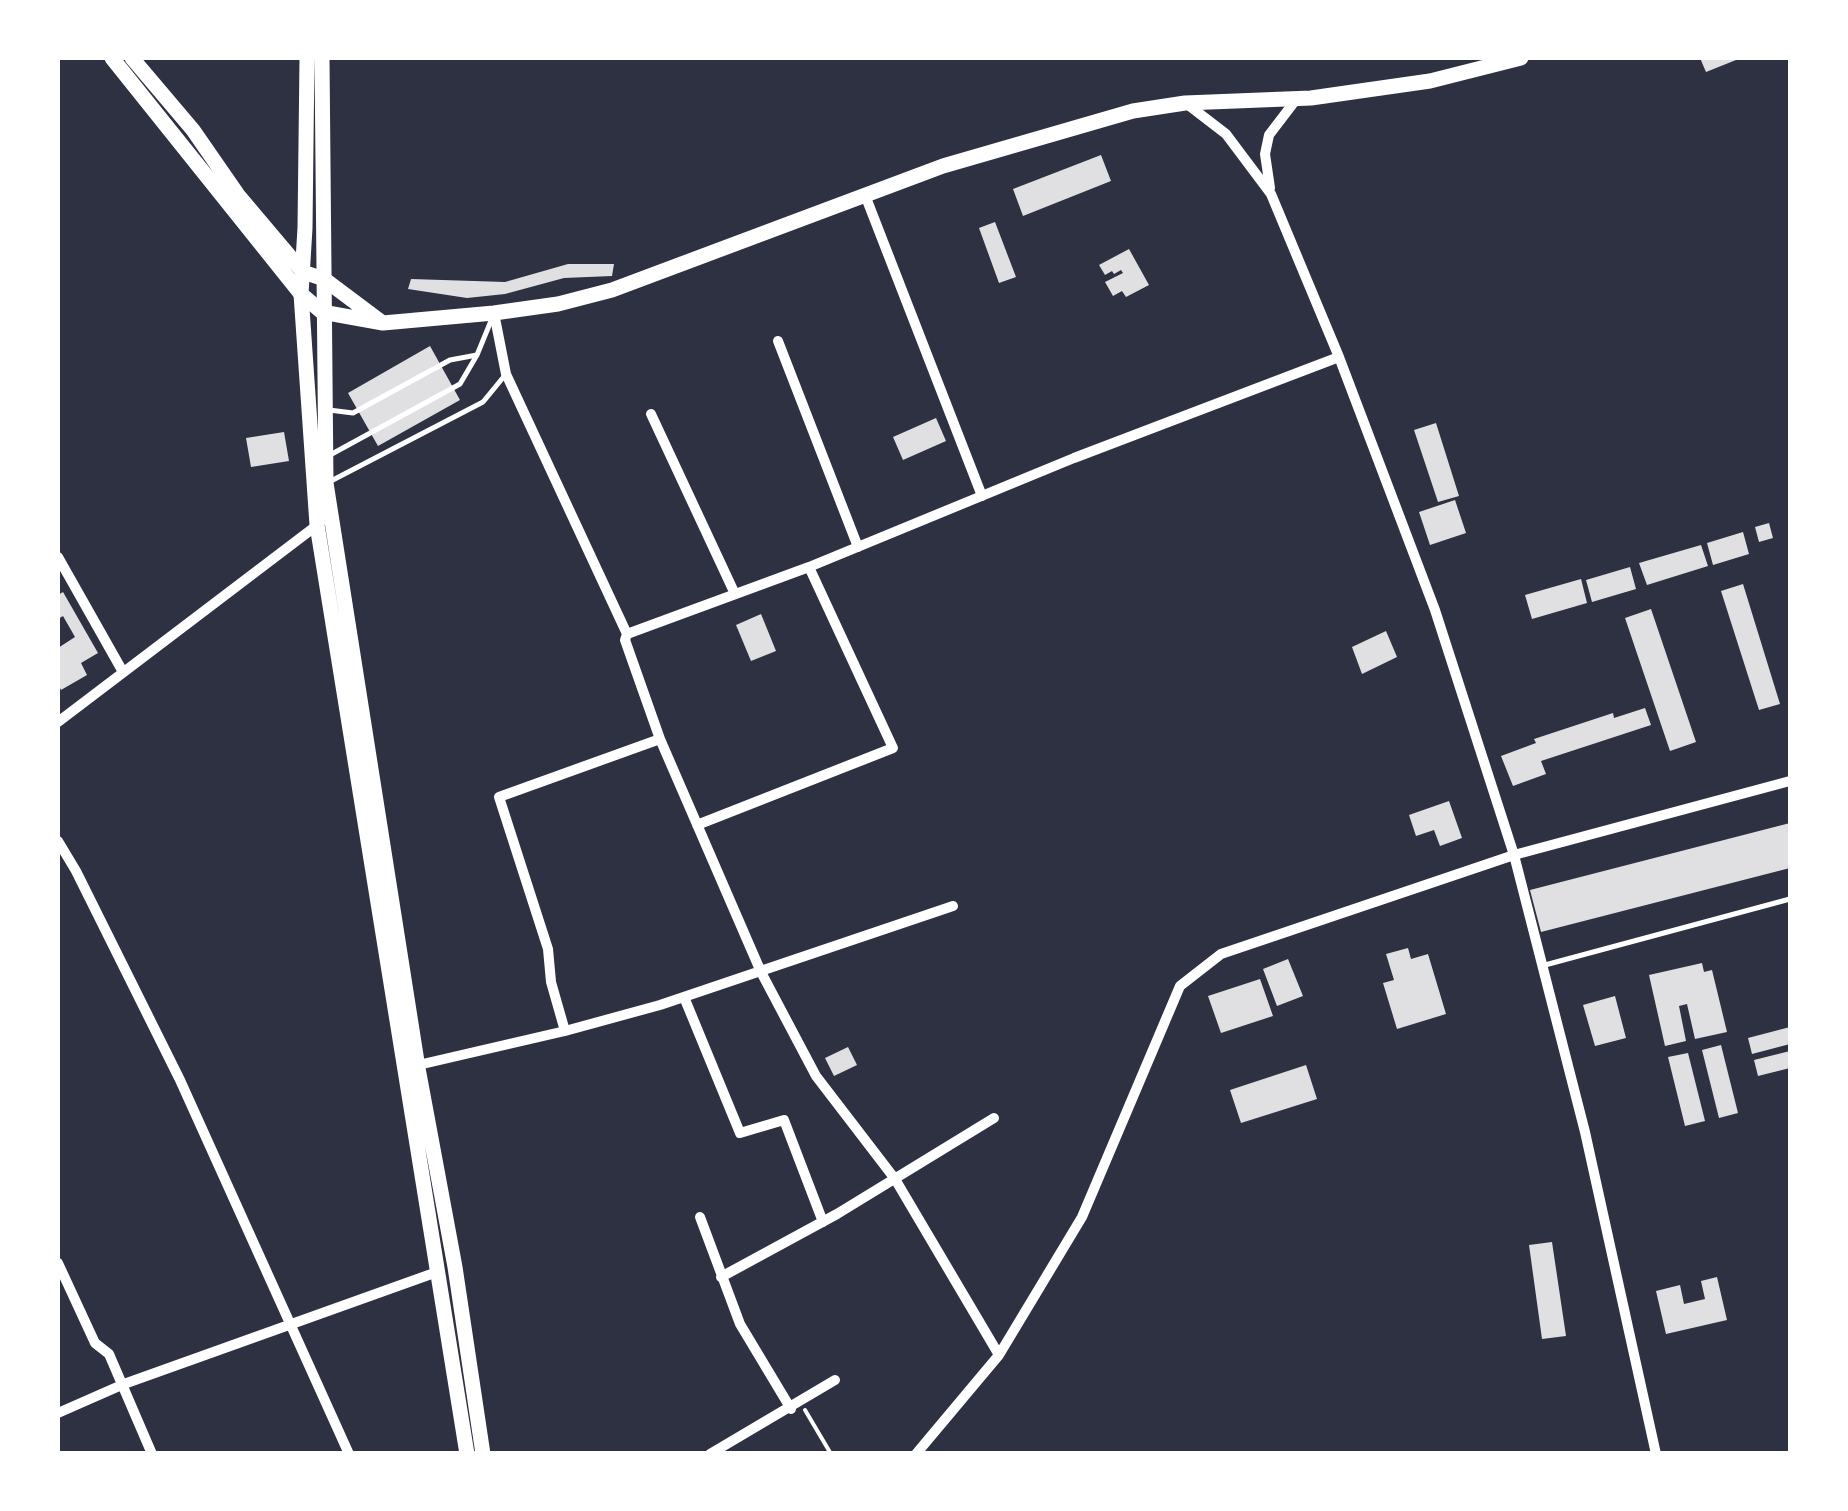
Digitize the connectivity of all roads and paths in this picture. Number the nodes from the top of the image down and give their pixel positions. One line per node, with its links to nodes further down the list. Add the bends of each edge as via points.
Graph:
1 (112, 58): 12 (main road)
2 (132, 58): 10 (main road)
3 (307, 58): 10 (main road)
4 (322, 58): 11 (main road)
5 (1521, 58): 6 (main road, via 1430,81)
6 (1295, 101): 7 (main road); 8 (street, via 1268,135)
7 (1185, 103): 8 (street, via 1226,134); 9 (main road, via 1038,138)
8 (1271, 194): 18 (street)
9 (865, 195): 14 (main road, via 612,290); 24 (street)
10 (304, 272): 11 (main road); 12 (main road)
11 (324, 278): 13 (main road); 15 (main road)
12 (301, 294): 13 (main road); 26 (main road)
13 (322, 312): 15 (main road); 20 (main road)
14 (494, 313): 15 (main road); 17 (lane); 19 (street)
15 (383, 323)
16 (778, 341): 27 (street)
17 (477, 355): 20 (lane, via 450,360 352,413); 22 (lane, via 460,384)
18 (1339, 357): 24 (street); 38 (street, via 1435,610)
19 (506, 374): 23 (lane, via 483,402); 31 (street)
20 (326, 410): 22 (main road)
21 (651, 414): 30 (street)
22 (325, 457): 23 (main road)
23 (326, 483): 25 (main road)
24 (982, 496): 27 (street)
25 (332, 515): 26 (street); 45 (main road)
26 (316, 526): 32 (street); 45 (main road)
27 (858, 546): 29 (street)
28 (58, 557): 32 (street)
29 (808, 567): 30 (street); 36 (street, via 893,748)
30 (734, 594): 31 (street)
31 (627, 634): 34 (street)
32 (123, 672): 33 (street)
33 (58, 722)
34 (660, 739): 36 (street); 44 (street, via 499,797 548,949)
35 (1790, 781): 38 (street)
36 (698, 825): 42 (street)
37 (58, 841): 54 (street, via 180,1080)
38 (1514, 855): 41 (street); 55 (street, via 1221,954 1180,986 1082,1217)
39 (1790, 899): 41 (lane)
40 (953, 906): 42 (street)
41 (1542, 965): 66 (street)
42 (761, 972): 43 (street); 47 (street, via 816,1076)
43 (684, 997): 44 (street); 49 (street, via 740,1132 784,1120)
44 (565, 1031): 45 (street)
45 (410, 1065): 50 (main road)
46 (994, 1118): 47 (street)
47 (895, 1179): 49 (street); 55 (street)
48 (700, 1217): 53 (street)
49 (823, 1222): 53 (street)
50 (437, 1223): 52 (main road); 60 (main road, via 455,1267)
51 (58, 1263): 57 (street, via 95,1343 110,1354)
52 (437, 1272): 54 (street); 60 (main road)
53 (721, 1277): 58 (street, via 740,1324)
54 (289, 1324): 57 (street); 62 (street)
55 (1000, 1355): 65 (street)
56 (834, 1380): 58 (street)
57 (124, 1384): 59 (street); 61 (street)
58 (795, 1405): 63 (street); 64 (path)
59 (58, 1413)
60 (470, 1450)
61 (152, 1454)
62 (349, 1454)
63 (710, 1454)
64 (831, 1454)
65 (916, 1454)
66 (1656, 1454)

